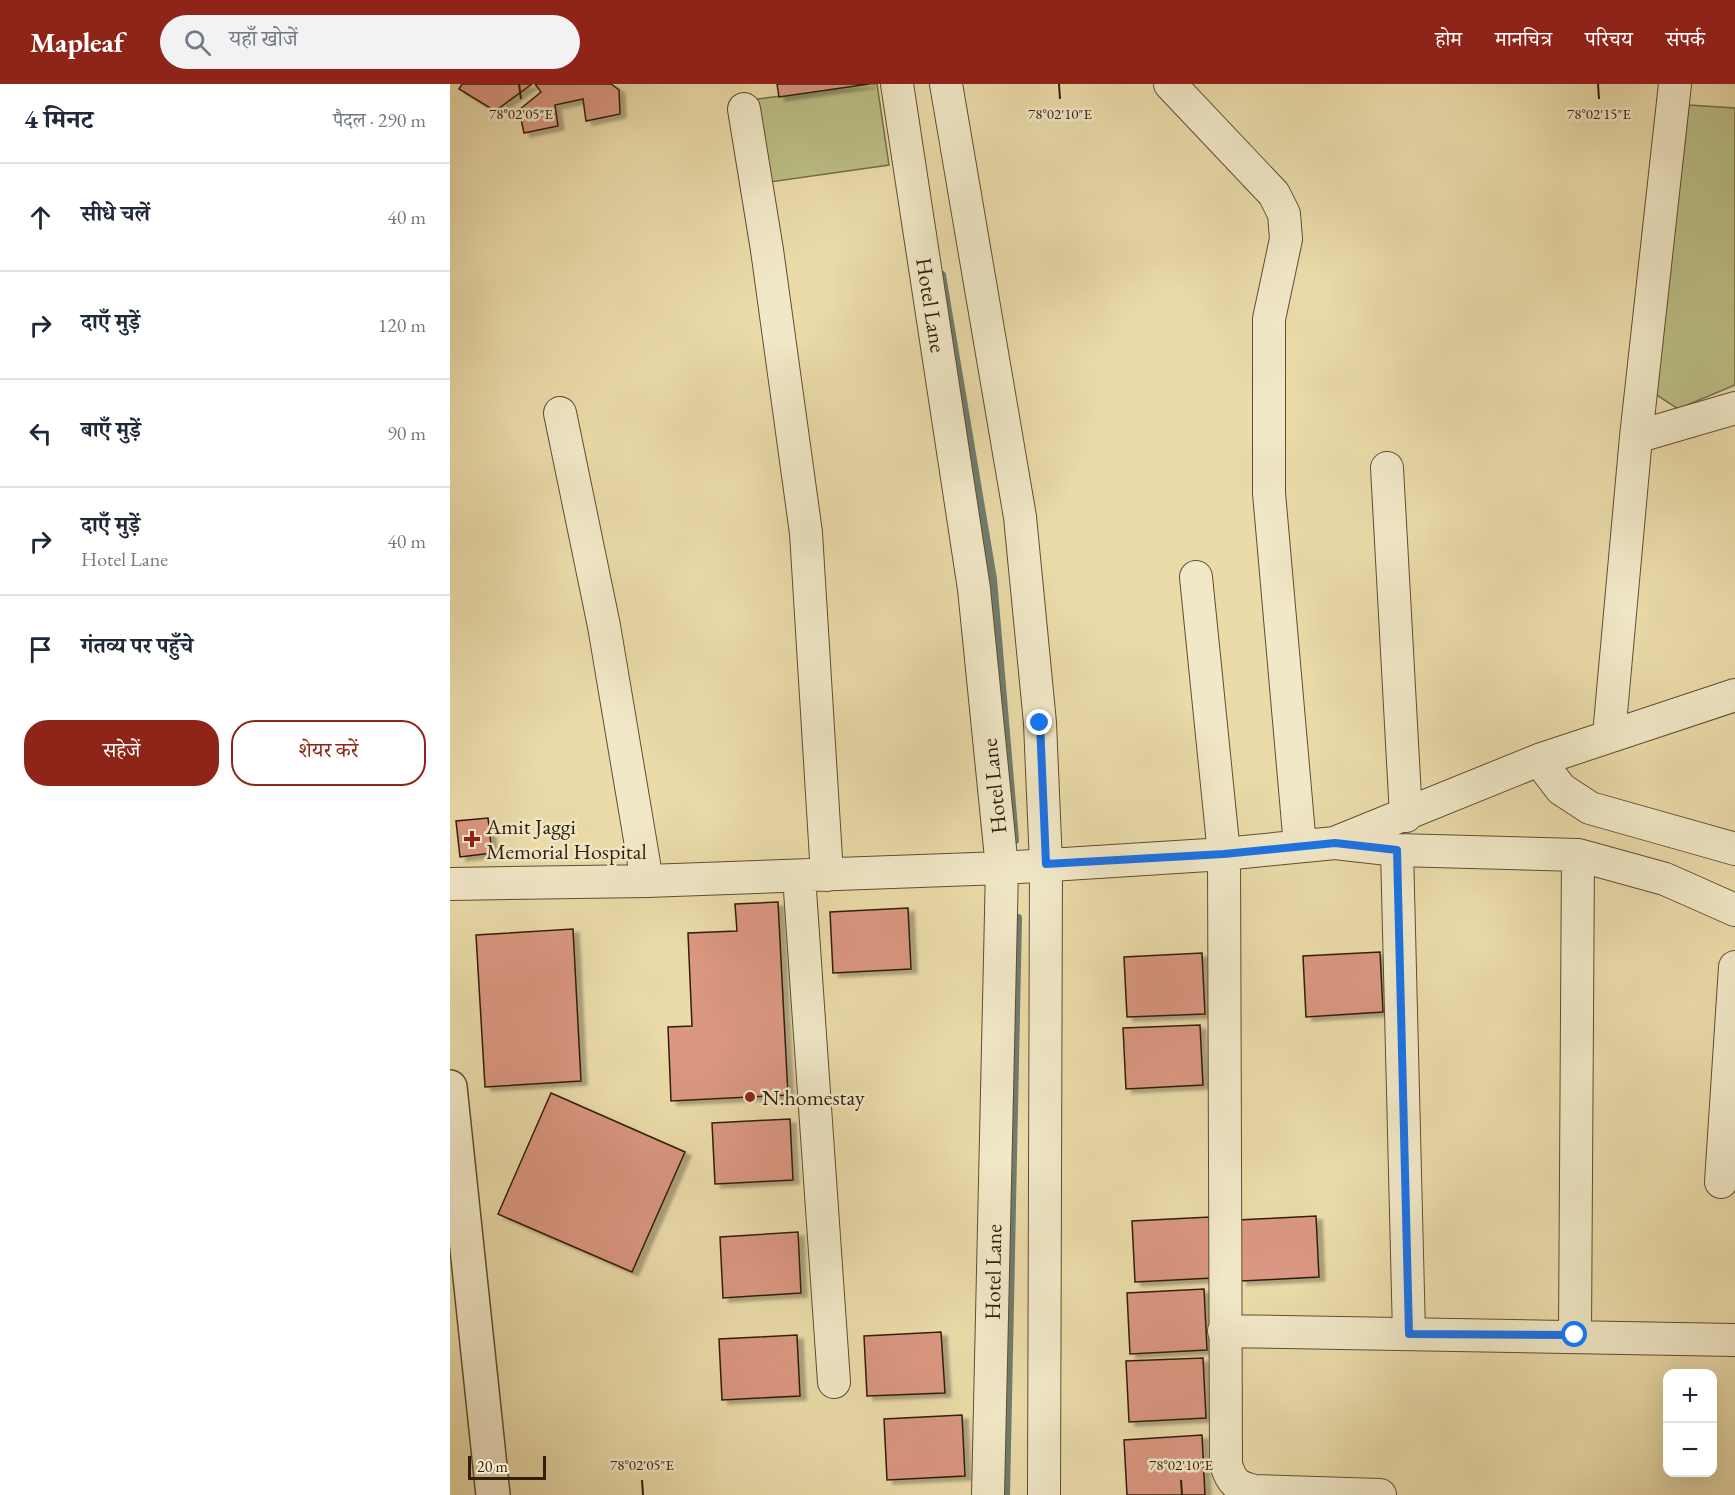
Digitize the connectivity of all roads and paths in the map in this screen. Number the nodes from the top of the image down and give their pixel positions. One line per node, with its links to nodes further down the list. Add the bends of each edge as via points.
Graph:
1 (897, 84): 7 (street, Hotel Lane)
2 (946, 84): 6 (street, Hotel Lane)
3 (1170, 84): 18 (street, via 1274,194 1284,214 1284,254 1269,319 1269,493)
4 (1675, 84): 10 (street)
5 (744, 109): 25 (street, via 806,533)
6 (959, 155): 7 (street); 23 (street, Hotel Lane, via 1020,516 1040,723)
7 (909, 165): 24 (street, Hotel Lane, via 974,590)
8 (1735, 408): 10 (street)
9 (560, 413): 26 (street, via 604,626)
10 (1636, 437): 14 (street)
11 (1387, 468): 16 (street)
12 (1196, 578): 21 (street)
13 (1735, 695): 14 (street)
14 (1609, 735): 15 (street)
15 (1539, 760): 16 (street); 19 (street, via 1561,789 1590,808)
16 (1406, 816): 17 (street)
17 (1335, 843): 18 (street); 20 (street)
18 (1300, 846): 21 (street)
19 (1735, 849)
20 (1397, 850): 22 (street); 33 (street)
21 (1224, 854): 23 (street); 32 (street)
22 (1578, 855): 28 (street, via 1665,879); 34 (street)
23 (1046, 864): 24 (street); 39 (street, Hotel Lane)
24 (1002, 868): 25 (street); 38 (street, Hotel Lane)
25 (813, 876): 26 (street); 36 (street)
26 (646, 881): 27 (street)
27 (450, 884)
28 (1735, 910)
29 (1735, 967): 31 (street)
30 (450, 1087): 37 (street)
31 (1721, 1182)
32 (1224, 1331): 33 (street); 40 (street, via 1226,1464 1229,1477 1238,1487 1255,1491)
33 (1409, 1334): 34 (street)
34 (1575, 1335): 35 (street)
35 (1735, 1340)
36 (834, 1382)
37 (493, 1495)
38 (988, 1495)
39 (1044, 1495)
40 (1380, 1495)

